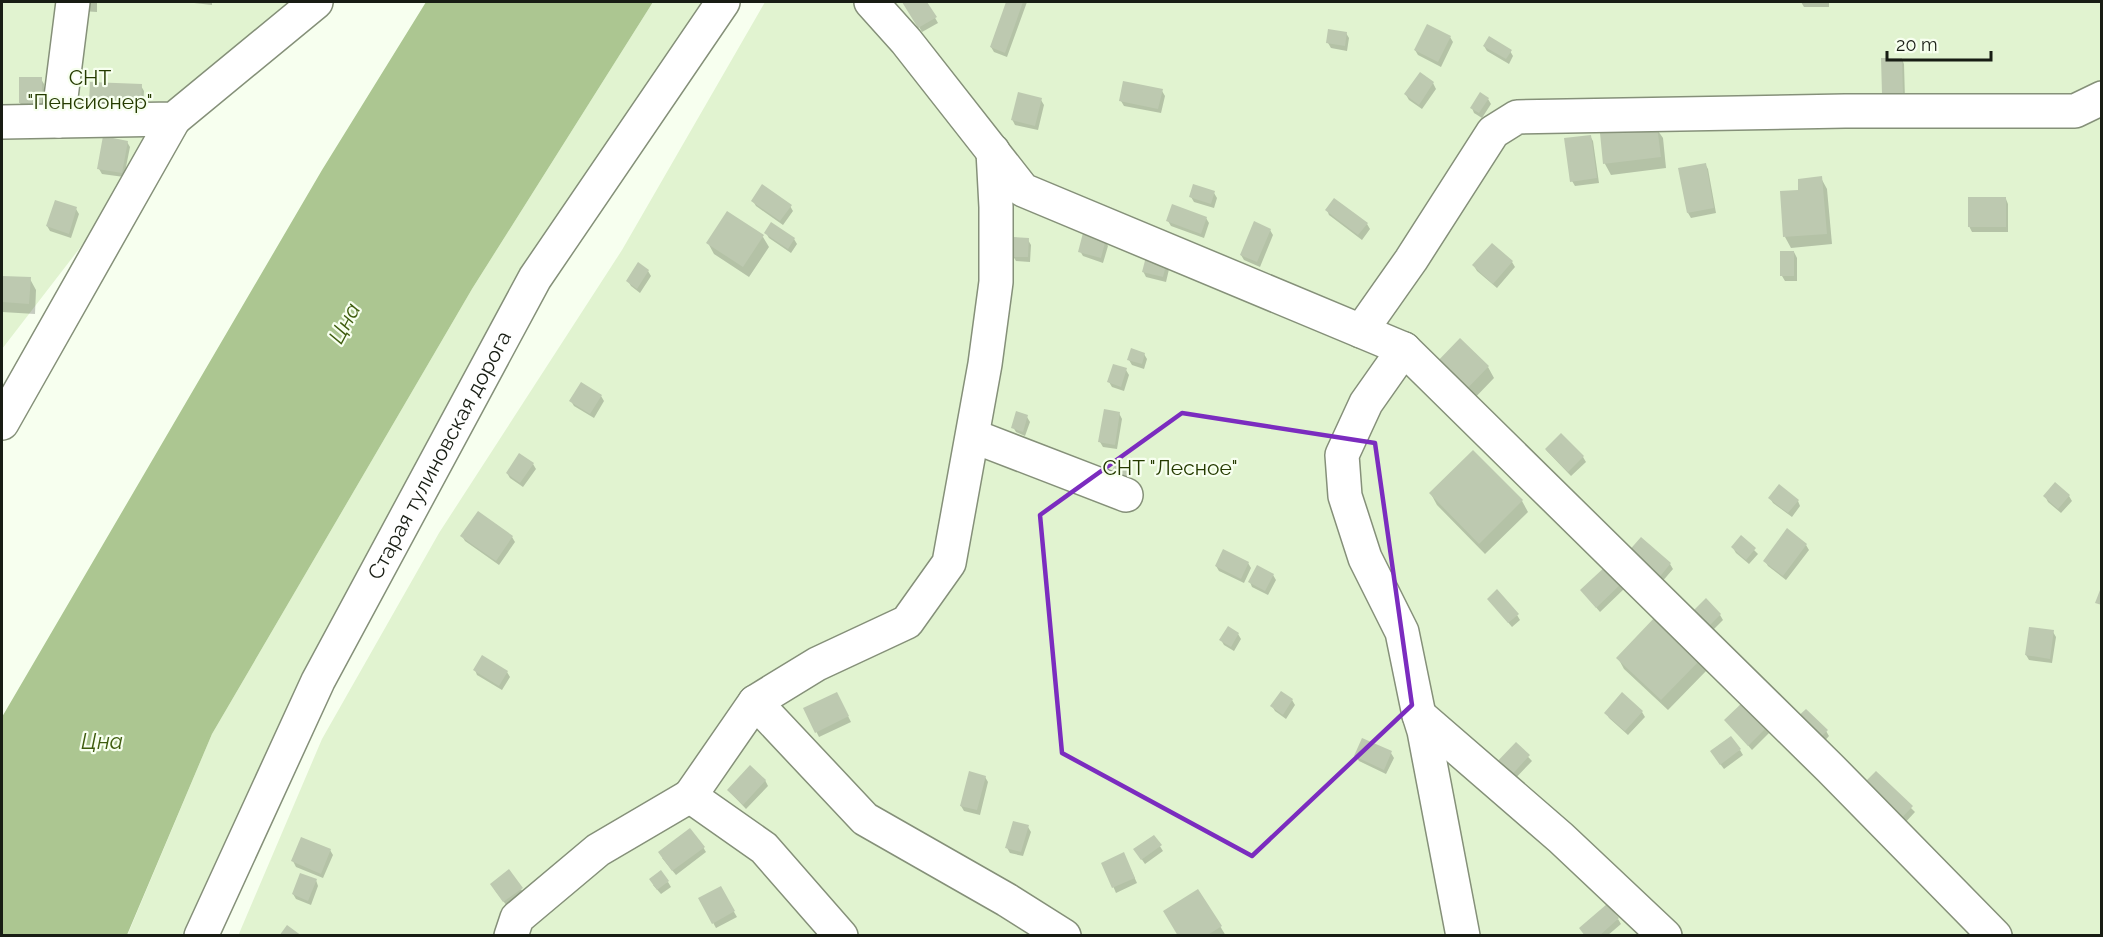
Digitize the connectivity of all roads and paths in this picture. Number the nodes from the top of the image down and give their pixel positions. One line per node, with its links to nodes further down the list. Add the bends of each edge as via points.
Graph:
1 (73, 2): 7 (street)
2 (316, 2): 6 (street)
3 (723, 2): 18 (street, Старая тулиновская дорога, via 536,278 318,681)
4 (871, 2): 9 (street, via 906,40)
5 (2102, 98): 10 (street, via 2075,111 1517,117 1493,132)
6 (174, 119): 7 (street); 12 (street)
7 (58, 121): 8 (street)
8 (2, 122)
9 (993, 151): 10 (street, via 1023,190); 13 (street, via 996,282)
10 (1360, 331): 11 (street)
11 (1404, 349): 16 (street, via 1366,404 1342,455 1345,496 1365,558 1402,632); 24 (street)
12 (2, 423)
13 (973, 436): 14 (street); 15 (street, via 949,563 907,622 817,664)
14 (1126, 495)
15 (755, 702): 17 (street); 21 (street, via 865,819)
16 (1419, 715): 22 (street); 23 (street, via 1561,838)
17 (690, 796): 19 (street, via 598,850 517,918); 20 (street, via 764,848)
18 (201, 936)
19 (511, 936)
20 (841, 936)
21 (1064, 936)
22 (1462, 936)
23 (1665, 936)
24 (1995, 936)

